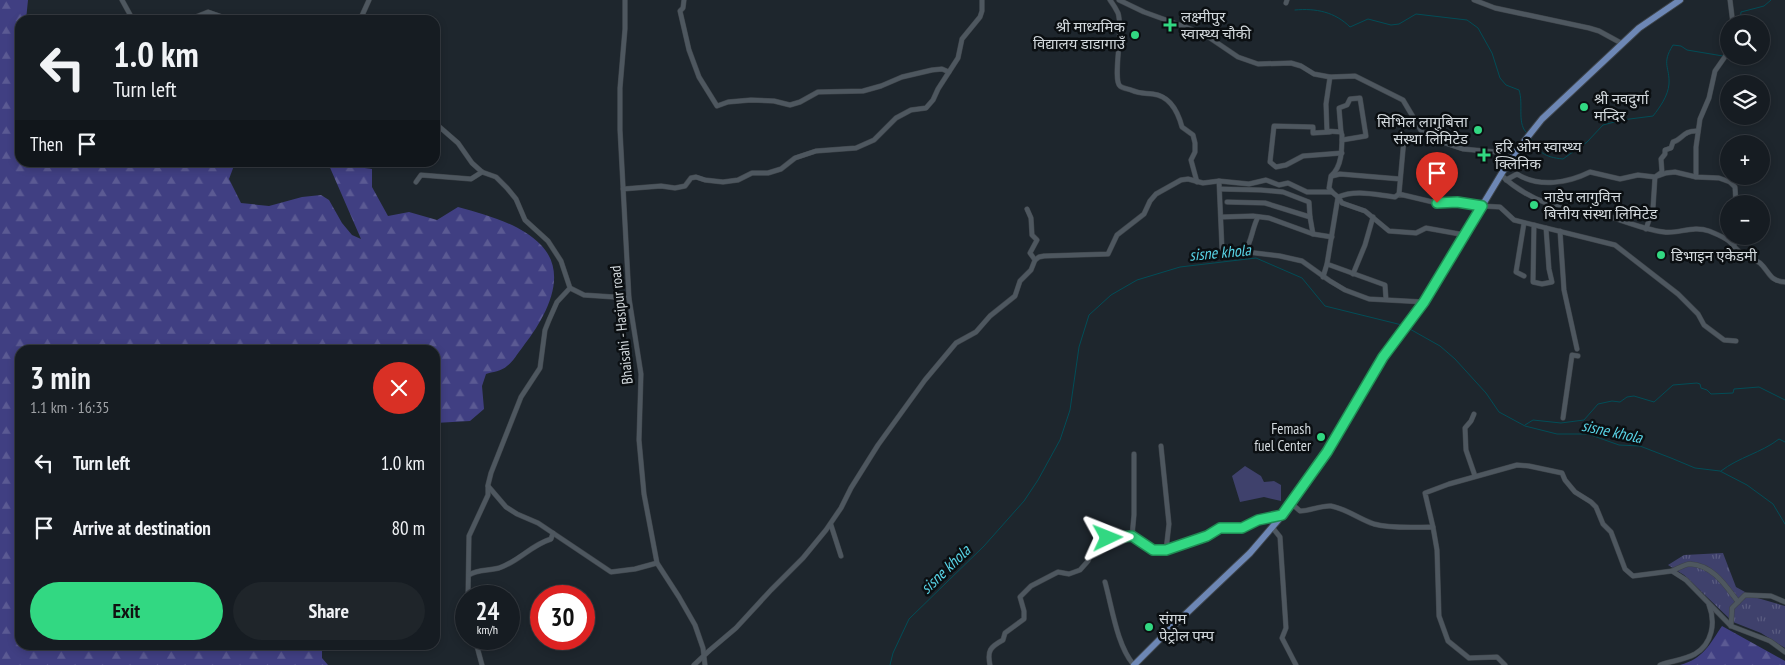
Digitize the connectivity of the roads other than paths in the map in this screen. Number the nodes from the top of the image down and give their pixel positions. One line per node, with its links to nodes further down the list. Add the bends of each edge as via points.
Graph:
1 (122, 0): 11 (street)
2 (369, 0): 14 (street)
3 (625, 0): 38 (street, Bhaisahi - Hasipur road, via 620,109)
4 (684, 0): 18 (street, via 680,11 690,50 703,85 717,106 751,100 790,105 818,92 863,91 932,70)
5 (982, 0): 18 (street, via 980,16 962,39 958,58)
6 (1110, 0): 37 (street, via 1118,14 1120,48 1117,81 1120,87 1140,94 1164,97 1174,108 1182,127 1193,135 1195,152 1191,160)
7 (1474, 0): 16 (street, via 1495,8 1589,28)
8 (1680, 0): 16 (main road)
9 (1730, 0): 15 (street)
10 (1122, 1): 19 (street, via 1191,29 1251,62 1292,63 1314,74)
11 (130, 15)
12 (200, 15): 13 (street, via 208,12)
13 (217, 15)
14 (362, 15)
15 (1732, 15)
16 (1621, 44): 27 (main road, via 1542,119)
17 (1720, 64): 21 (street)
18 (950, 72): 38 (street, via 926,108 911,110 896,118 874,140 856,148 816,151 768,173 752,173 738,180 696,177 685,186 675,188)
19 (1330, 76): 22 (street, via 1326,119); 27 (street, via 1355,76 1403,100 1422,132 1430,138)
20 (440, 127): 28 (street, via 458,142)
21 (1698, 131): 30 (street, via 1684,134 1665,150 1661,159 1662,172); 31 (street)
22 (1330, 132): 23 (street); 26 (street, via 1313,133 1313,127 1274,126 1270,162 1276,167 1303,156)
23 (1341, 132): 25 (street); 25 (street, via 1339,108 1348,105 1350,99 1360,98 1366,136)
24 (1404, 139): 34 (street)
25 (1342, 140): 26 (street)
26 (1342, 153): 29 (street)
27 (1511, 158): 32 (main road)
28 (482, 172): 36 (street, via 471,179 421,175); 66 (street, via 496,177 516,198 525,220 548,241 561,261)
29 (1331, 176): 34 (street); 40 (street, via 1329,188)
30 (1655, 176): 31 (street, via 1674,172); 32 (street, via 1620,179 1590,172 1562,182 1534,182 1517,174); 53 (street, via 1653,208)
31 (1696, 177): 33 (street)
32 (1503, 178): 44 (main road); 53 (street, via 1535,199 1581,213 1596,212)
33 (1720, 178)
34 (1400, 179): 41 (street)
35 (1220, 181): 37 (street); 39 (street); 40 (street, via 1249,184 1266,180 1279,185 1288,183 1307,192)
36 (416, 182)
37 (1197, 182): 60 (street, via 1181,180 1156,194 1144,214 1117,235 1108,254 1044,256)
38 (623, 188): 67 (street, Bhaisahi - Hasipur road)
39 (1220, 189): 46 (street); 48 (street, via 1283,192 1308,202)
40 (1332, 192): 42 (street)
41 (1399, 194): 42 (street, via 1395,197 1352,192); 44 (street, via 1437,203)
42 (1338, 197): 49 (street, via 1342,203); 57 (street)
43 (1227, 202): 48 (street, via 1264,203)
44 (1482, 206): 50 (street, via 1500,206 1514,220); 56 (main road)
45 (1027, 209): 60 (street, via 1032,236 1037,240 1030,253)
46 (1222, 217): 47 (street); 59 (street, via 1222,249)
47 (1258, 217): 55 (street); 59 (street)
48 (1310, 217): 55 (street)
49 (1373, 217): 56 (street, via 1389,231 1416,233 1426,228); 62 (street)
50 (1524, 223): 51 (street); 63 (street, via 1516,272)
51 (1534, 225): 52 (street); 52 (street, via 1533,282 1542,284 1552,282)
52 (1546, 228): 54 (street)
53 (1646, 229): 58 (street, via 1671,233 1694,228 1707,230 1727,239)
54 (1560, 231): 70 (street, via 1615,244 1678,294 1704,325 1724,340); 71 (street, via 1564,290)
55 (1312, 234): 57 (street)
56 (1465, 235): 69 (main road)
57 (1332, 237): 61 (street)
58 (1734, 247): 65 (street, via 1766,268 1776,282)
59 (1245, 252): 64 (street, via 1292,257)
60 (1035, 260): 81 (street, via 1018,285 1015,296 976,332 956,343 925,380 869,458)
61 (1327, 264): 62 (street); 64 (street)
62 (1353, 274): 68 (street, via 1385,285)
63 (1524, 276)
64 (1322, 277): 68 (street, via 1369,299)
65 (1785, 282)
66 (570, 288): 67 (street, via 584,295); 78 (street, via 557,302 549,320 540,368 521,397)
67 (629, 298): 88 (street, Bhaisahi - Hasipur road, via 641,374 639,440 648,519)
68 (1386, 299): 69 (street)
69 (1424, 302): 79 (main road, via 1383,357)
70 (1736, 341)
71 (1577, 349)
72 (1578, 356): 74 (street, via 1572,355)
73 (1474, 414): 77 (street, via 1466,428 1466,450)
74 (1563, 418)
75 (1161, 446): 86 (street, via 1168,524)
76 (1134, 454): 85 (street)
77 (1475, 476): 83 (street, via 1425,493); 89 (street, via 1517,465 1562,473 1575,492 1596,507 1603,524 1611,532 1625,569 1633,576)
78 (488, 485): 84 (street, via 506,507); 90 (street, via 488,495 469,536)
79 (1292, 504): 80 (main road); 83 (street, via 1300,511 1328,506 1342,509 1375,524)
80 (1282, 515): 82 (main road); 86 (street, via 1258,520 1242,528 1220,528 1207,536)
81 (831, 524): 87 (street); 99 (street, via 736,628)
82 (1272, 527): 104 (main road, via 1250,553); 105 (street, via 1280,537 1286,628 1282,638)
83 (1433, 527): 106 (street, via 1439,616 1448,641 1469,658 1498,657)
84 (553, 532): 88 (street, via 611,572); 90 (street, via 551,539 505,565)
85 (1132, 536): 86 (street, via 1153,550); 103 (street, via 1108,538 1094,547 1088,562 1080,570 1069,574 1058,572 1032,586 1020,597 1024,619 990,650)
86 (1166, 550)
87 (841, 556)
88 (657, 563): 99 (street, Bhaisahi - Hasipur road, via 687,611)
89 (1672, 571): 93 (street, via 1686,580); 94 (street, via 1689,564 1709,569)
90 (469, 575): 92 (street)
91 (1105, 582): 104 (street, via 1121,642)
92 (469, 585)
93 (1707, 602): 96 (street); 107 (street, via 1714,627 1707,643 1696,654)
94 (1738, 602): 95 (street, via 1745,595 1771,596); 96 (street, via 1732,608)
95 (1785, 602)
96 (1731, 626): 98 (street, via 1770,640)
97 (478, 650): 100 (street)
98 (1785, 652)
99 (704, 655): 101 (street); 102 (street, Bhaisahi - Hasipur road)
100 (482, 665)
101 (694, 665)
102 (705, 665)
103 (990, 665)
104 (1134, 665)
105 (1296, 665)
106 (1505, 665)
107 (1660, 665)

